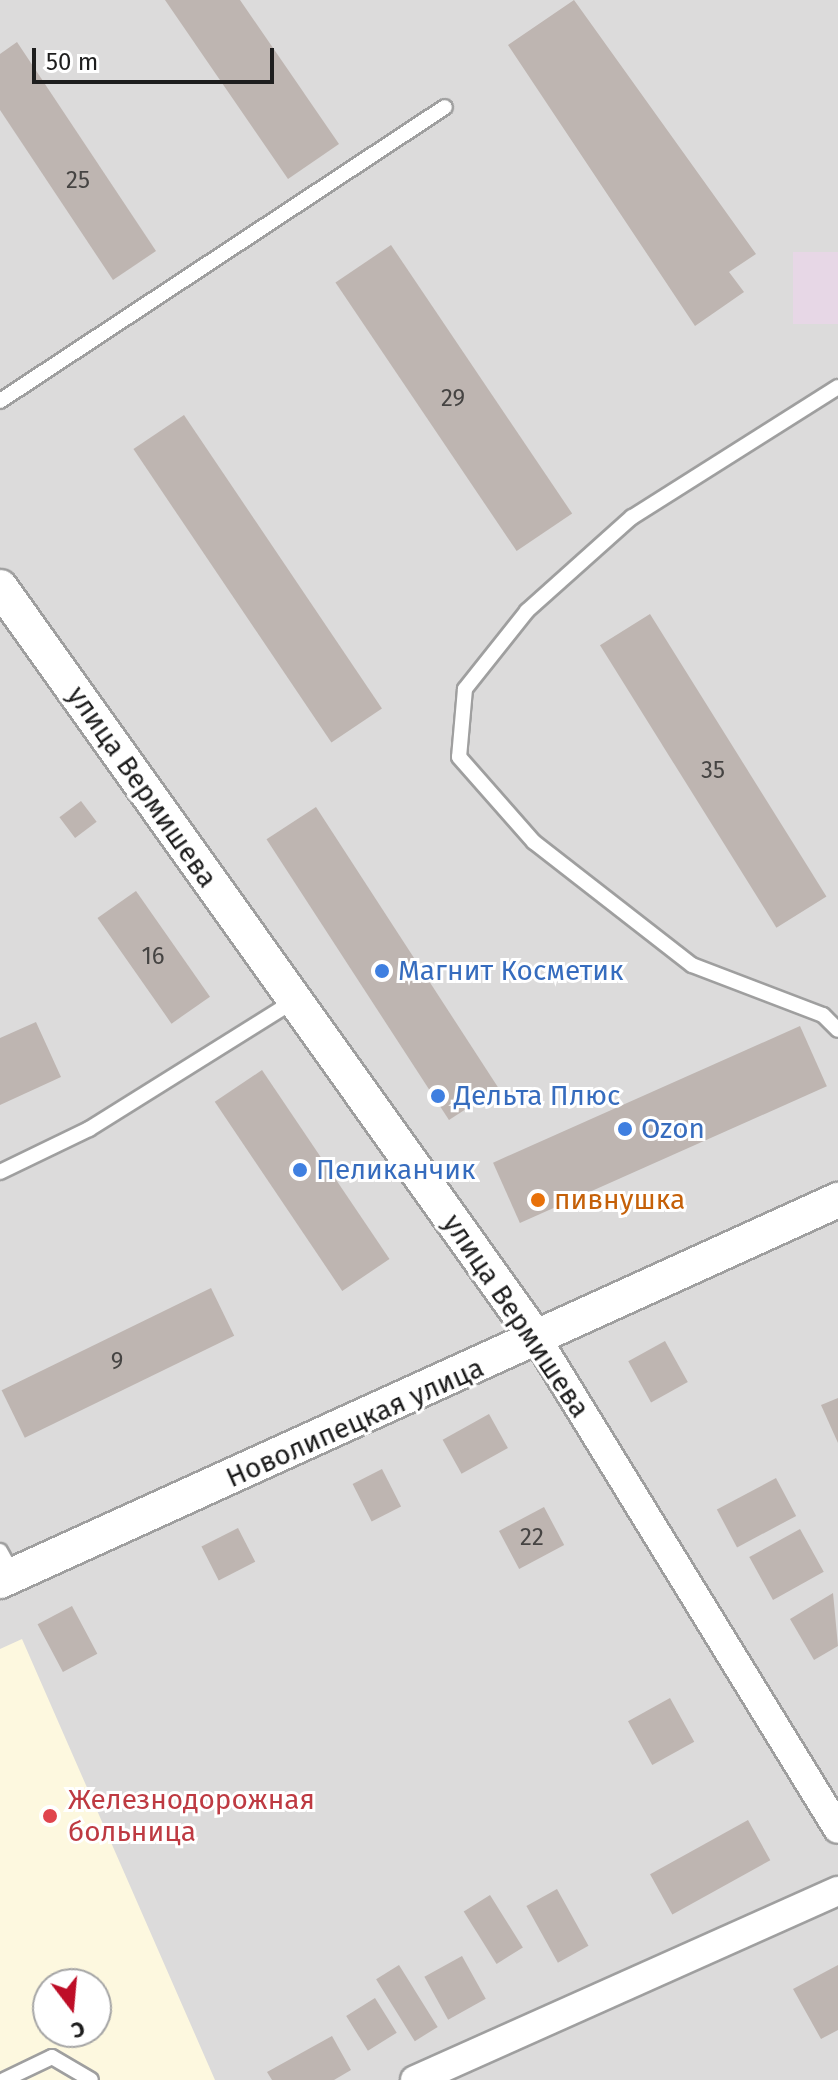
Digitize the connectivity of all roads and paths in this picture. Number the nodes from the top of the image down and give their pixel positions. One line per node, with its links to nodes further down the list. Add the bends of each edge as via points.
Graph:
1 (445, 107): 3 (lane)
2 (838, 387): 6 (lane, via 632,517 527,611 465,689 459,757 534,842 692,965 823,1015)
3 (0, 401)
4 (0, 587): 5 (street, улица Вермишева)
5 (295, 1001): 7 (lane, via 89,1129); 9 (street, улица Вермишева)
6 (838, 1030)
7 (0, 1172)
8 (838, 1200): 9 (street, Новолипецкая улица)
9 (539, 1342): 10 (street, Новолипецкая улица); 11 (street, улица Вермишева)
10 (4, 1569)
11 (838, 1829)
12 (838, 1891): 15 (street)
13 (4, 2080): 14 (lane, via 52,2057)
14 (91, 2080)
15 (415, 2080)

